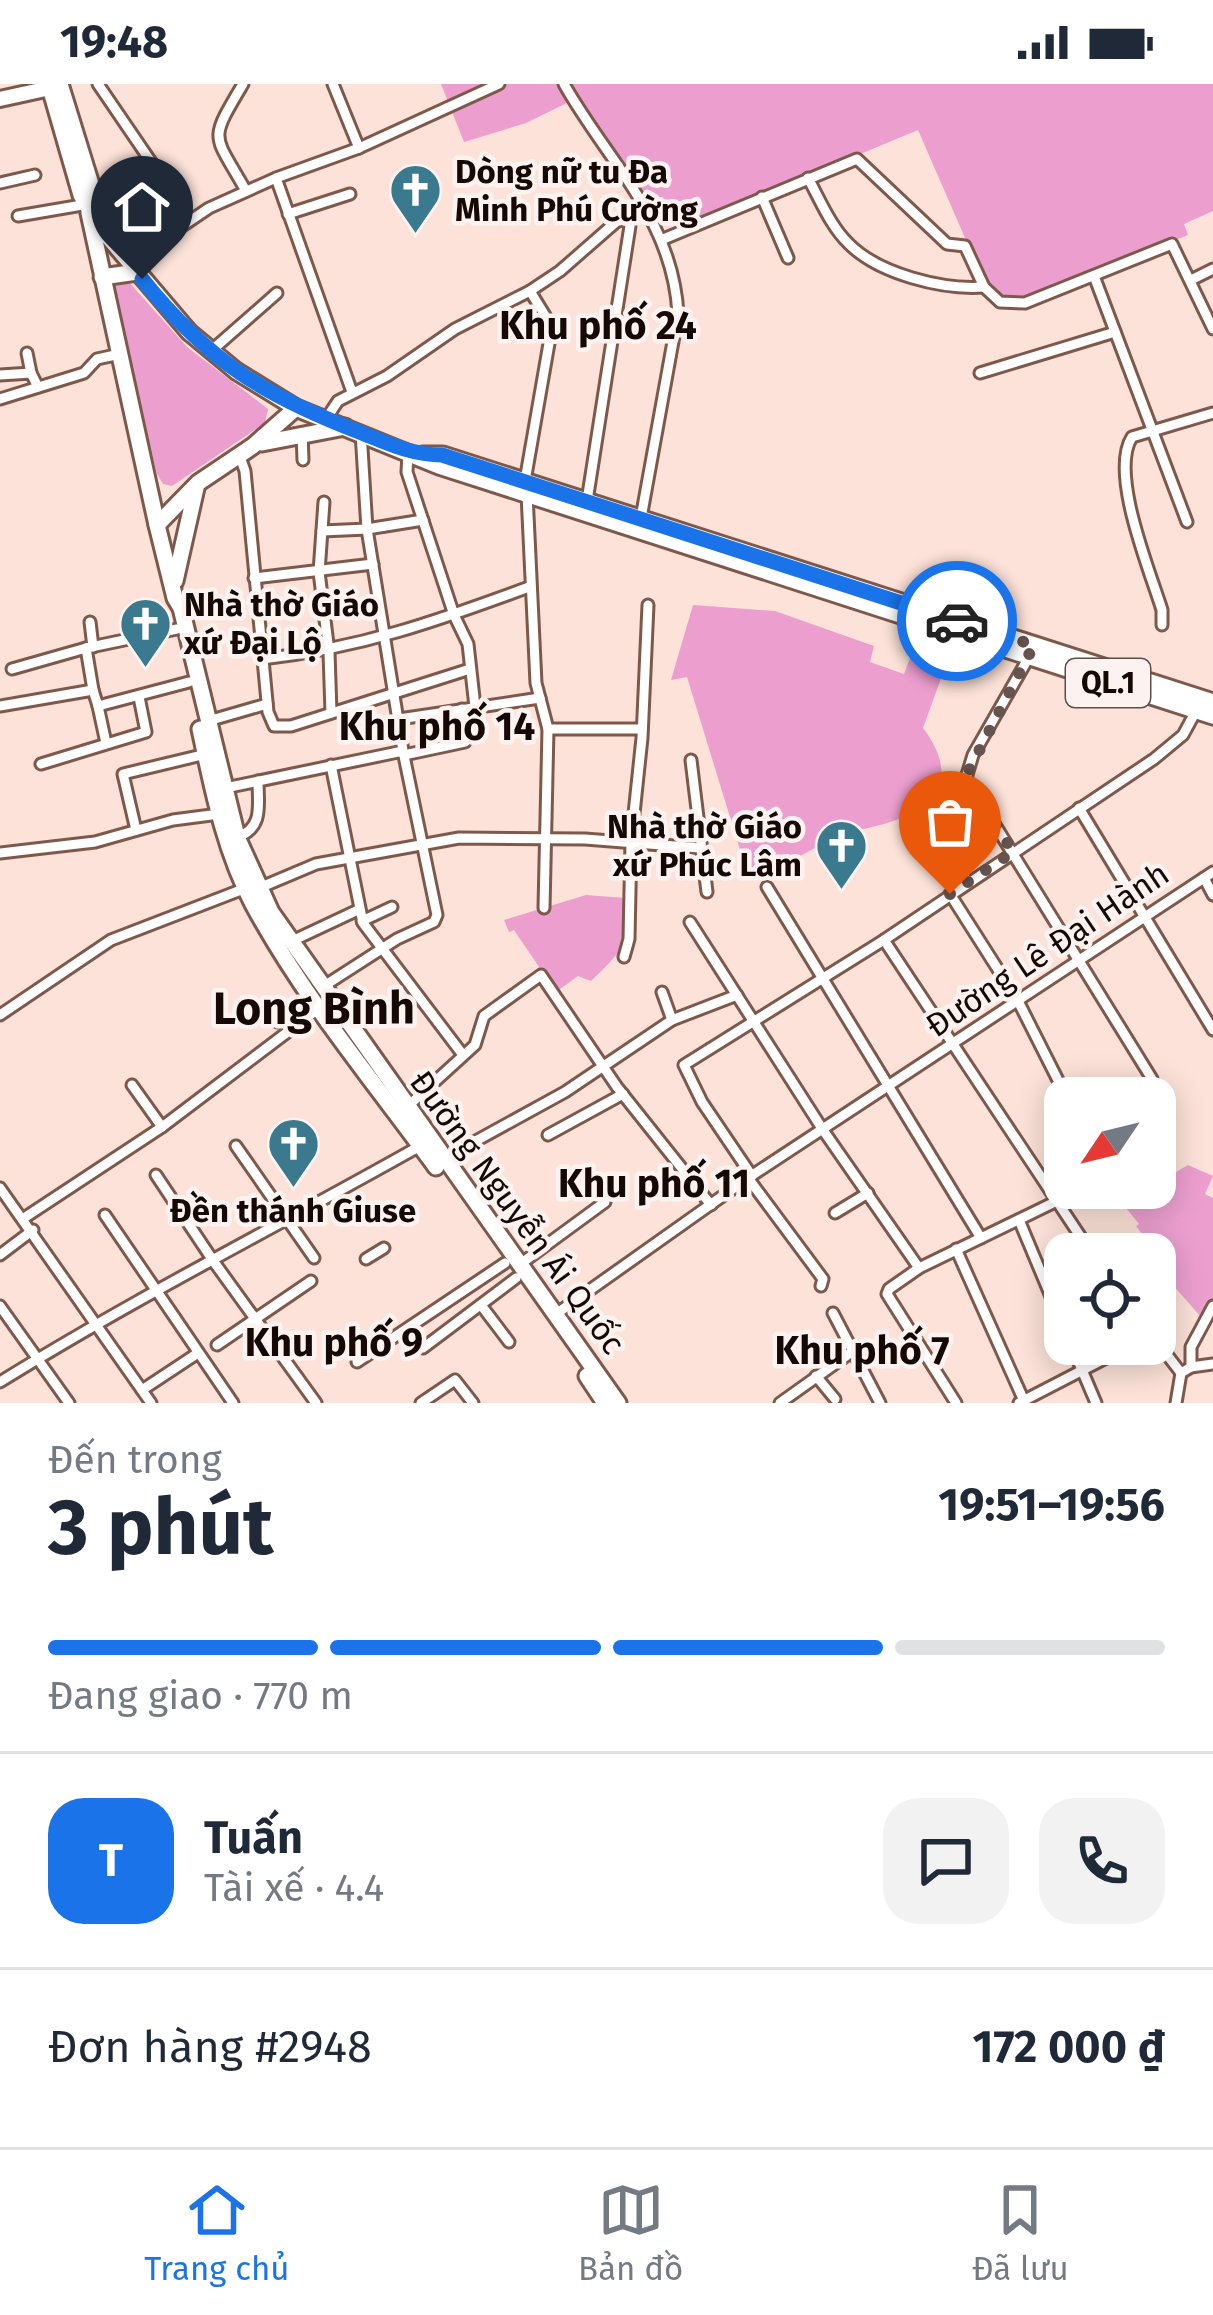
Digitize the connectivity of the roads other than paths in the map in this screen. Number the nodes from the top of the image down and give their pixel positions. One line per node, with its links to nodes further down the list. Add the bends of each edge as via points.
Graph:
1 (98, 84): 19 (street)
2 (243, 84): 13 (street, via 217,134)
3 (333, 84): 8 (street)
4 (500, 84): 8 (street)
5 (564, 84): 20 (street)
6 (50, 85): 7 (main road); 16 (main road, QL.1, via 93,190)
7 (0, 94)
8 (359, 148): 10 (street)
9 (35, 175): 12 (street)
10 (276, 178): 13 (street); 17 (street)
11 (808, 178): 15 (street); 27 (street, via 864,255 919,280); 27 (street, via 857,159 947,244 965,246)
12 (0, 183)
13 (246, 191): 19 (street)
14 (350, 194): 17 (street)
15 (762, 197): 20 (street); 21 (street)
16 (88, 205): 18 (street); 22 (main road, QL.1); 25 (main road)
17 (288, 214): 39 (street)
18 (18, 216)
19 (190, 219): 22 (street)
20 (661, 240): 54 (street, via 678,314)
21 (788, 258)
22 (133, 267): 25 (main road); 32 (main road, QL.1)
23 (1213, 269): 26 (street)
24 (1094, 276): 26 (street, via 1172,244); 27 (street, via 1014,305); 31 (street)
25 (102, 277): 34 (main road, Đường Nguyễn Ái Quốc)
26 (1191, 280): 30 (street)
27 (984, 287)
28 (530, 291): 39 (street); 51 (street, via 550,332); 52 (street, via 628,218)
29 (277, 293): 32 (street)
30 (1213, 329)
31 (1115, 332): 35 (street); 45 (street)
32 (211, 351): 41 (main road, QL.1)
33 (27, 352): 36 (street)
34 (120, 354): 38 (street); 57 (main road, Đường Nguyễn Ái Quốc)
35 (980, 373)
36 (31, 374): 37 (street); 38 (street)
37 (0, 375)
38 (38, 387): 40 (street)
39 (352, 392): 43 (street)
40 (0, 399)
41 (296, 408): 43 (main road, QL.1); 47 (main road)
42 (1213, 413): 45 (street)
43 (326, 419): 44 (main road, QL.1)
44 (353, 430): 46 (main road); 48 (main road, QL.1); 58 (street)
45 (1155, 431): 56 (street); 69 (street, via 1132,437 1125,459)
46 (302, 433): 47 (main road); 49 (street)
47 (246, 450): 50 (main road); 63 (street)
48 (414, 453): 51 (main road, QL.1, via 442,455); 55 (street, via 407,472)
49 (303, 460)
50 (198, 482): 57 (main road); 65 (main road)
51 (526, 488): 52 (main road, QL.1); 60 (main road, QL.1); 64 (street)
52 (587, 501): 54 (main road, QL.1)
53 (324, 502): 59 (street)
54 (640, 519): 60 (main road, QL.1)
55 (423, 520): 58 (street); 67 (street)
56 (1187, 522)
57 (157, 525): 65 (main road, Đường Nguyễn Ái Quốc)
58 (368, 530): 59 (street); 61 (street)
59 (322, 531): 62 (street)
60 (755, 562): 73 (main road, QL.1)
61 (374, 564): 62 (street); 71 (street)
62 (319, 572): 63 (street); 74 (street)
63 (254, 578): 75 (street)
64 (529, 586): 67 (street); 82 (street)
65 (174, 594): 70 (main road, Đường Nguyễn Ái Quốc); 92 (main road, Đường Nguyễn Ái Quốc)
66 (648, 605): 94 (street)
67 (454, 615): 71 (street); 77 (street)
68 (90, 622): 72 (street)
69 (1162, 625)
70 (177, 629): 72 (street); 78 (main road, Đường Nguyễn Ái Quốc)
71 (386, 637): 74 (street); 80 (street)
72 (90, 648): 76 (street); 79 (street)
73 (1032, 651): 83 (main road, QL.1); 90 (main road, QL.1); 112 (street, via 966,776)
74 (329, 652): 75 (street); 89 (street)
75 (262, 659): 84 (street)
76 (12, 669)
77 (470, 669): 80 (street); 87 (street)
78 (189, 682): 81 (street); 97 (main road, Đường Nguyễn Ái Quốc)
79 (93, 690): 85 (street); 86 (street)
80 (395, 691): 89 (street); 91 (street)
81 (139, 697): 86 (street); 95 (street, via 146,732)
82 (540, 698): 87 (street); 93 (street)
83 (1213, 702)
84 (267, 704): 89 (street, via 280,728); 92 (street)
85 (0, 706)
86 (98, 706): 95 (street)
87 (475, 706): 88 (street)
88 (462, 709): 91 (street); 96 (street, via 465,742)
89 (331, 713)
90 (1204, 714): 103 (street, via 1177,742)
91 (399, 719): 96 (street)
92 (208, 721): 102 (main road, Đường Nguyễn Ái Quốc)
93 (548, 729): 94 (street); 108 (street)
94 (642, 729): 110 (street)
95 (106, 742): 99 (street)
96 (404, 753): 100 (street); 109 (street)
97 (206, 754): 104 (main road, Đường Nguyễn Ái Quốc); 106 (street, via 123,774)
98 (692, 760): 111 (street)
99 (41, 764)
100 (331, 765): 101 (street); 114 (street)
101 (258, 781): 102 (street); 107 (street, via 259,818)
102 (225, 788): 107 (main road, Đường Nguyễn Ái Quốc)
103 (1079, 808): 112 (street); 125 (street)
104 (219, 814): 106 (street); 118 (main road, Đường Nguyễn Ái Quốc)
105 (922, 815): 116 (street)
106 (136, 830): 113 (street)
107 (238, 837): 118 (main road, Đường Nguyễn Ái Quốc)
108 (546, 838): 109 (street); 110 (street); 123 (street)
109 (423, 842): 114 (street); 129 (street, via 436,919)
110 (631, 842): 111 (street); 130 (street)
111 (700, 848): 119 (street)
112 (1013, 852): 116 (street); 131 (street)
113 (0, 853)
114 (351, 860): 118 (street); 124 (street)
115 (1208, 875): 121 (street); 125 (street, Đường Lê Đại Hành)
116 (968, 882): 120 (street)
117 (767, 887): 132 (street)
118 (252, 888): 128 (main road, Đường Nguyễn Ái Quốc); 135 (main road, Đường Nguyễn Ái Quốc); 137 (street, via 110,940)
119 (707, 892)
120 (950, 894): 127 (street); 136 (street)
121 (1213, 895)
122 (392, 907): 124 (street)
123 (544, 908)
124 (360, 916): 128 (street); 129 (street)
125 (1144, 916): 131 (street, Đường Lê Đại Hành); 141 (street)
126 (690, 922): 134 (street)
127 (884, 940): 132 (street); 142 (street)
128 (291, 942): 135 (main road, Đường Nguyễn Ái Quốc)
129 (381, 950): 135 (street); 143 (street)
130 (624, 957)
131 (1079, 960): 136 (street, Đường Lê Đại Hành); 146 (street)
132 (822, 978): 139 (street); 148 (street)
133 (662, 992): 138 (street)
134 (737, 995): 138 (street); 139 (street)
135 (322, 998): 140 (street); 150 (main road, Đường Nguyễn Ái Quốc); 152 (street); 155 (main road, Đường Nguyễn Ái Quốc)
136 (1018, 1000): 142 (street, Đường Lê Đại Hành); 145 (street)
137 (0, 1015)
138 (672, 1020): 144 (street)
139 (752, 1021): 153 (street); 158 (street, via 683,1069)
140 (277, 1022)
141 (1213, 1030)
142 (953, 1044): 148 (street, Đường Lê Đại Hành); 159 (street)
143 (463, 1055): 144 (street, via 479,1040 484,1016 541,975); 150 (street)
144 (605, 1064): 149 (street); 151 (street)
145 (1056, 1077)
146 (1151, 1077)
147 (133, 1085): 152 (street)
148 (888, 1087): 153 (street, Đường Lê Đại Hành); 171 (street)
149 (623, 1094): 151 (street, via 550,1133); 163 (street)
150 (406, 1107): 156 (main road, Đường Nguyễn Ái Quốc)
151 (538, 1107): 156 (street)
152 (162, 1127): 167 (street)
153 (823, 1130): 158 (street, Đường Lê Đại Hành); 161 (street)
154 (236, 1146): 169 (street)
155 (420, 1146): 169 (street); 179 (main road, Đường Nguyễn Ái Quốc)
156 (443, 1159): 179 (main road, Đường Nguyễn Ái Quốc)
157 (157, 1175): 177 (street)
158 (750, 1177): 163 (street, Đường Lê Đại Hành); 182 (street)
159 (1044, 1178)
160 (0, 1188): 167 (street)
161 (868, 1193): 165 (street); 178 (street)
162 (604, 1202): 179 (street)
163 (711, 1205): 188 (street, Đường Lê Đại Hành)
164 (1044, 1208): 168 (street)
165 (836, 1213)
166 (105, 1214): 183 (street)
167 (25, 1218): 170 (street)
168 (1019, 1220): 171 (street); 180 (street)
169 (287, 1221): 175 (street); 177 (street)
170 (33, 1230): 174 (street); 190 (street)
171 (981, 1238): 173 (street)
172 (384, 1248): 176 (street)
173 (956, 1250): 178 (street); 208 (street)
174 (0, 1255)
175 (314, 1258)
176 (366, 1258)
177 (214, 1262): 183 (street); 189 (street)
178 (919, 1268): 219 (street, via 887,1294)
179 (514, 1269): 184 (street); 188 (main road, Đường Nguyễn Ái Quốc); 198 (street); 215 (main road, Đường Nguyễn Ái Quốc)
180 (1044, 1280)
181 (310, 1281): 189 (street)
182 (821, 1286)
183 (155, 1290): 190 (street); 195 (street)
184 (481, 1305): 191 (street); 193 (street)
185 (0, 1306): 196 (street)
186 (1213, 1306): 202 (street)
187 (832, 1313): 194 (street)
188 (555, 1315): 216 (main road, Đường Nguyễn Ái Quốc)
189 (257, 1319): 192 (street); 212 (street)
190 (98, 1323): 196 (street); 206 (street)
191 (509, 1342)
192 (217, 1345)
193 (423, 1348)
194 (853, 1351): 204 (street); 218 (street)
195 (198, 1353): 206 (street); 211 (street)
196 (37, 1359): 205 (street); 209 (street)
197 (1176, 1360): 202 (street)
198 (357, 1362)
199 (1213, 1364): 202 (street)
200 (1080, 1365): 203 (street)
201 (1096, 1365): 203 (street)
202 (1186, 1370): 221 (street)
203 (1083, 1372): 208 (street); 220 (street)
204 (816, 1376): 207 (street); 217 (street)
205 (0, 1382)
206 (142, 1390): 210 (street)
207 (835, 1399)
208 (1023, 1402)
209 (69, 1403)
210 (151, 1403)
211 (233, 1403)
212 (316, 1403)
213 (421, 1403): 214 (street, via 455,1380)
214 (473, 1403)
215 (605, 1403)
216 (618, 1403)
217 (780, 1403)
218 (880, 1403)
219 (956, 1403)
220 (1096, 1403)
221 (1176, 1403)

